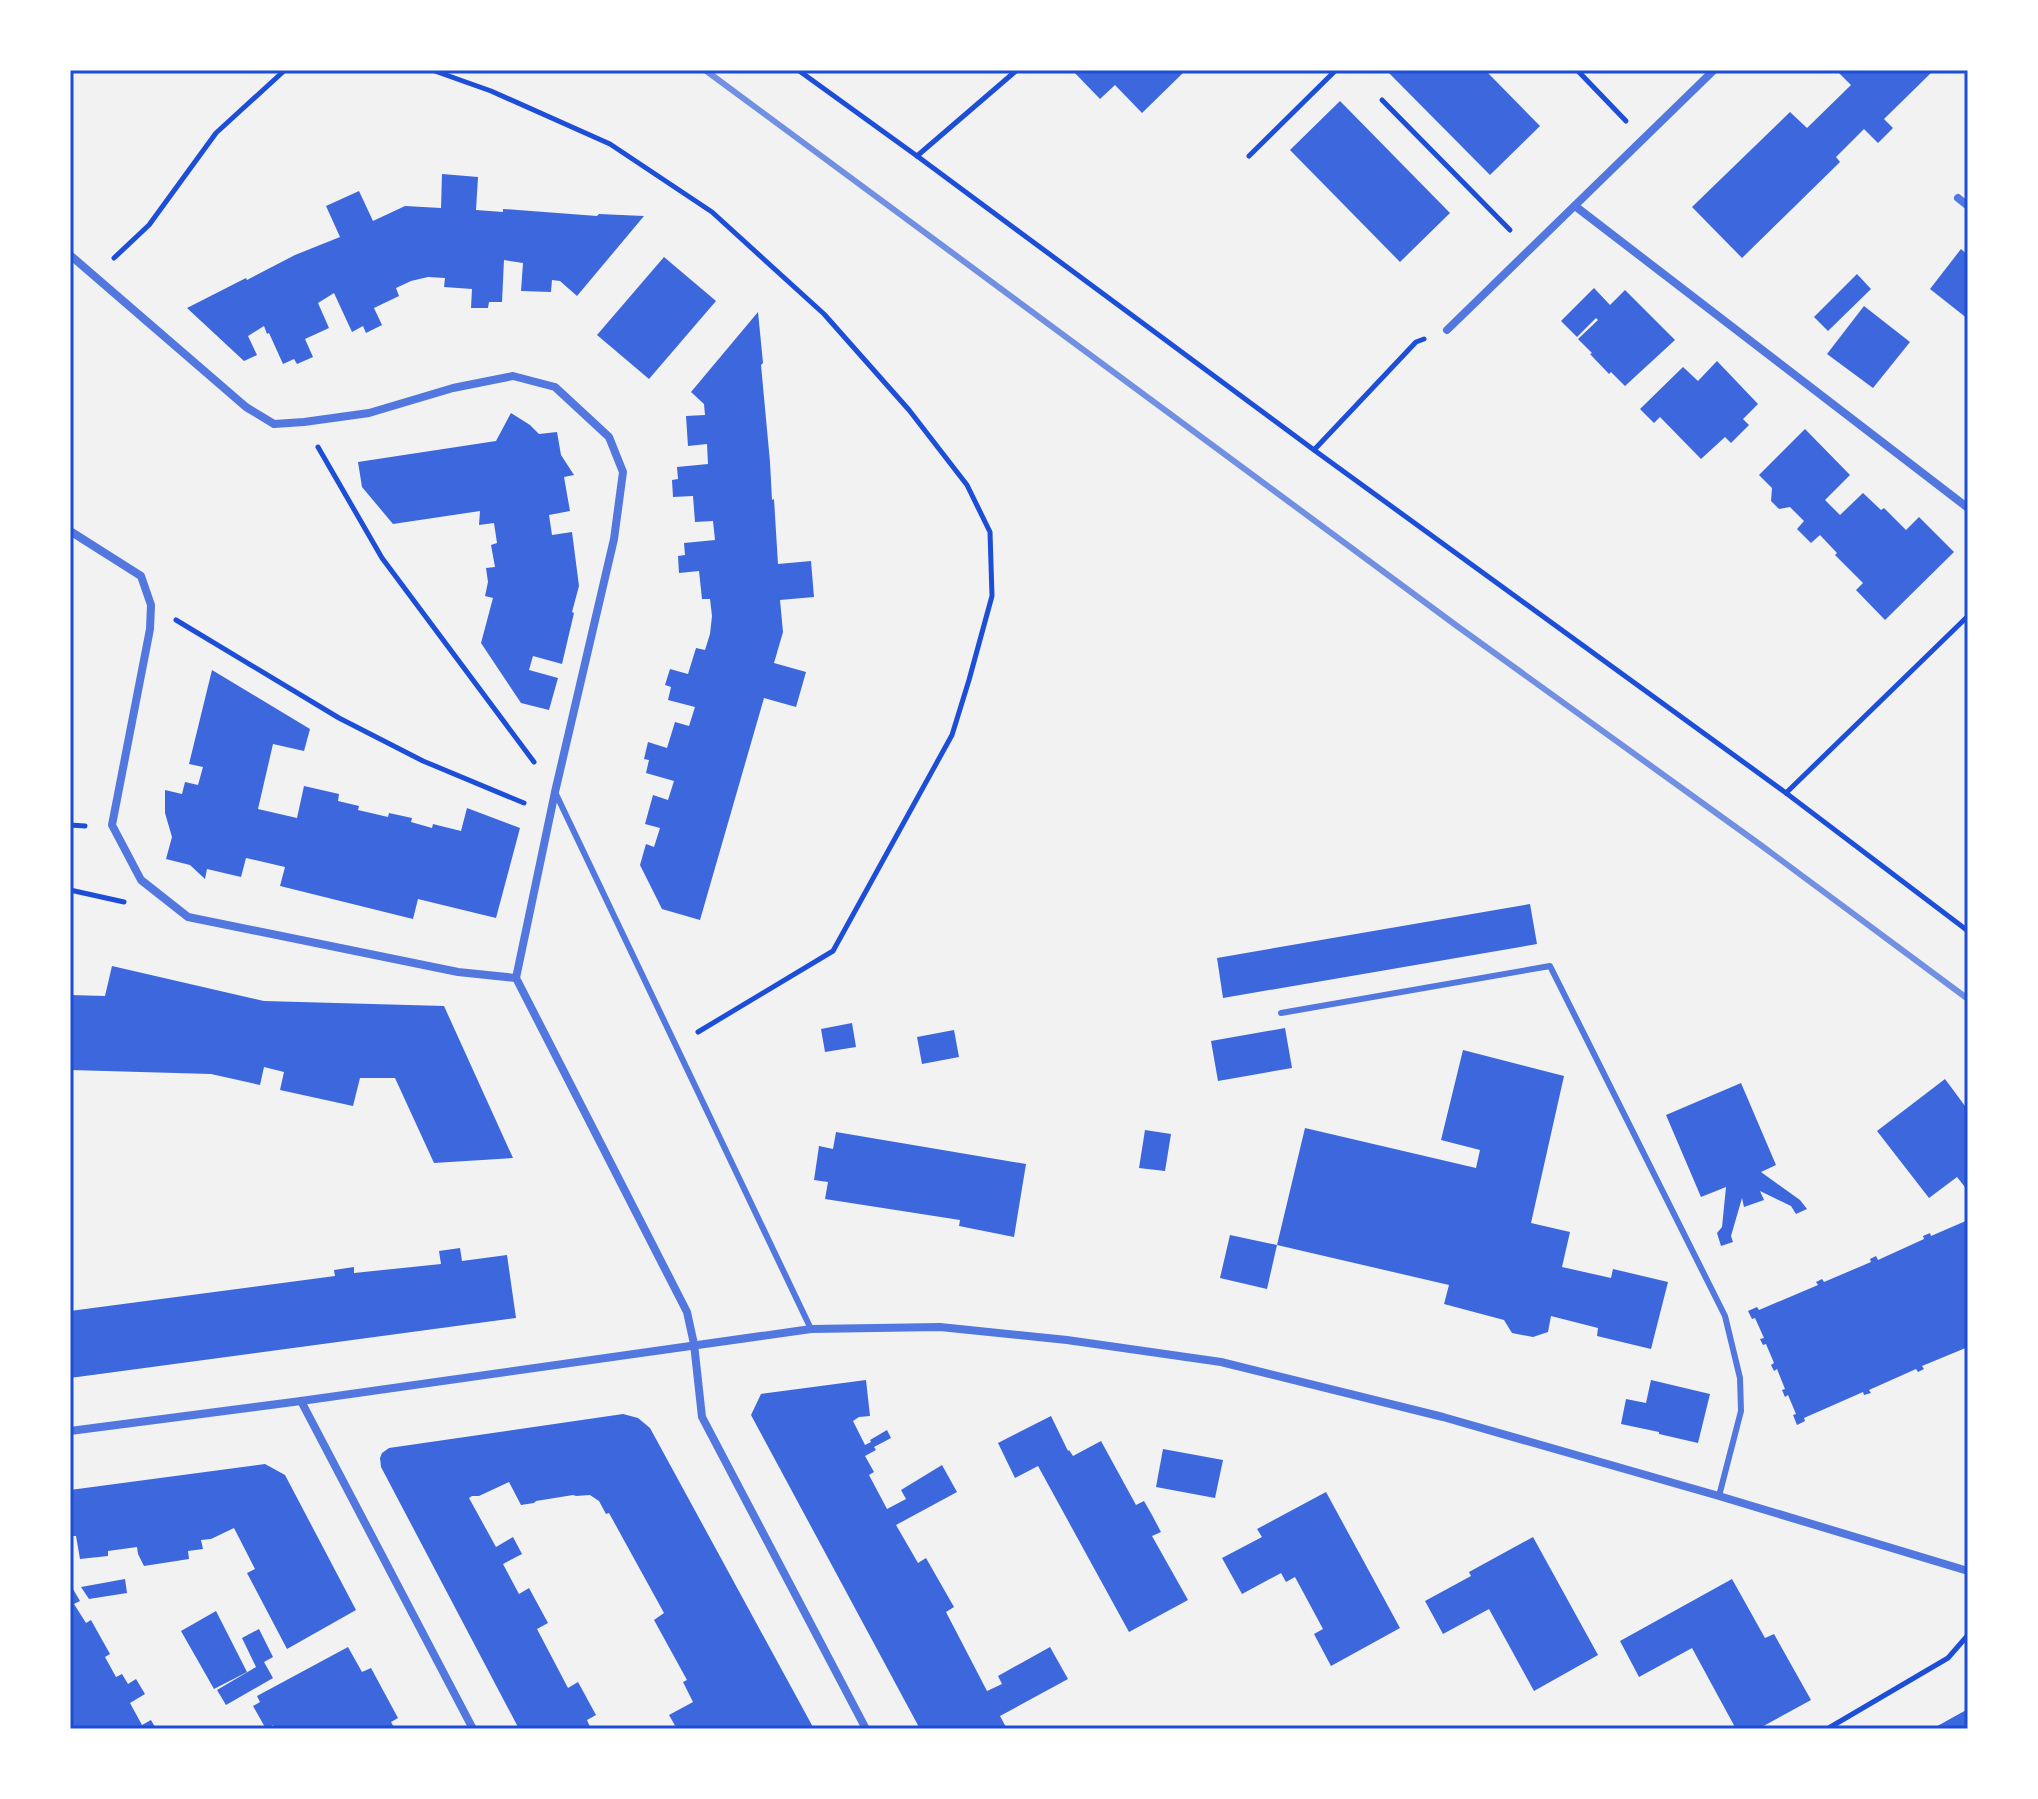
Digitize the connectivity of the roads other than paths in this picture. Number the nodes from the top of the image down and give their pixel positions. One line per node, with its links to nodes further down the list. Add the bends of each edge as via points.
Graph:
1 (1714, 70): 3 (street)
2 (1958, 198): 4 (street)
3 (1575, 206): 6 (street); 7 (street)
4 (1968, 206)
5 (70, 255): 9 (street, via 246,407 274,424 369,413 513,376 555,387 609,437 623,472 614,539)
6 (1447, 330)
7 (1968, 508)
8 (70, 531): 10 (street, via 141,576 151,605 112,825 141,880 188,917 458,972)
9 (555, 792): 10 (street); 12 (lane)
10 (516, 978): 13 (street, via 687,1312)
11 (1281, 1013): 16 (lane, via 1550,966 1725,1316 1740,1378 1741,1411)
12 (811, 1329): 13 (street); 16 (street, via 940,1327 1221,1362 1443,1417)
13 (694, 1344): 14 (street); 19 (street, via 702,1417)
14 (301, 1401): 15 (street); 18 (street)
15 (70, 1431)
16 (1719, 1496): 17 (street)
17 (1968, 1571)
18 (473, 1729)
19 (866, 1729)

